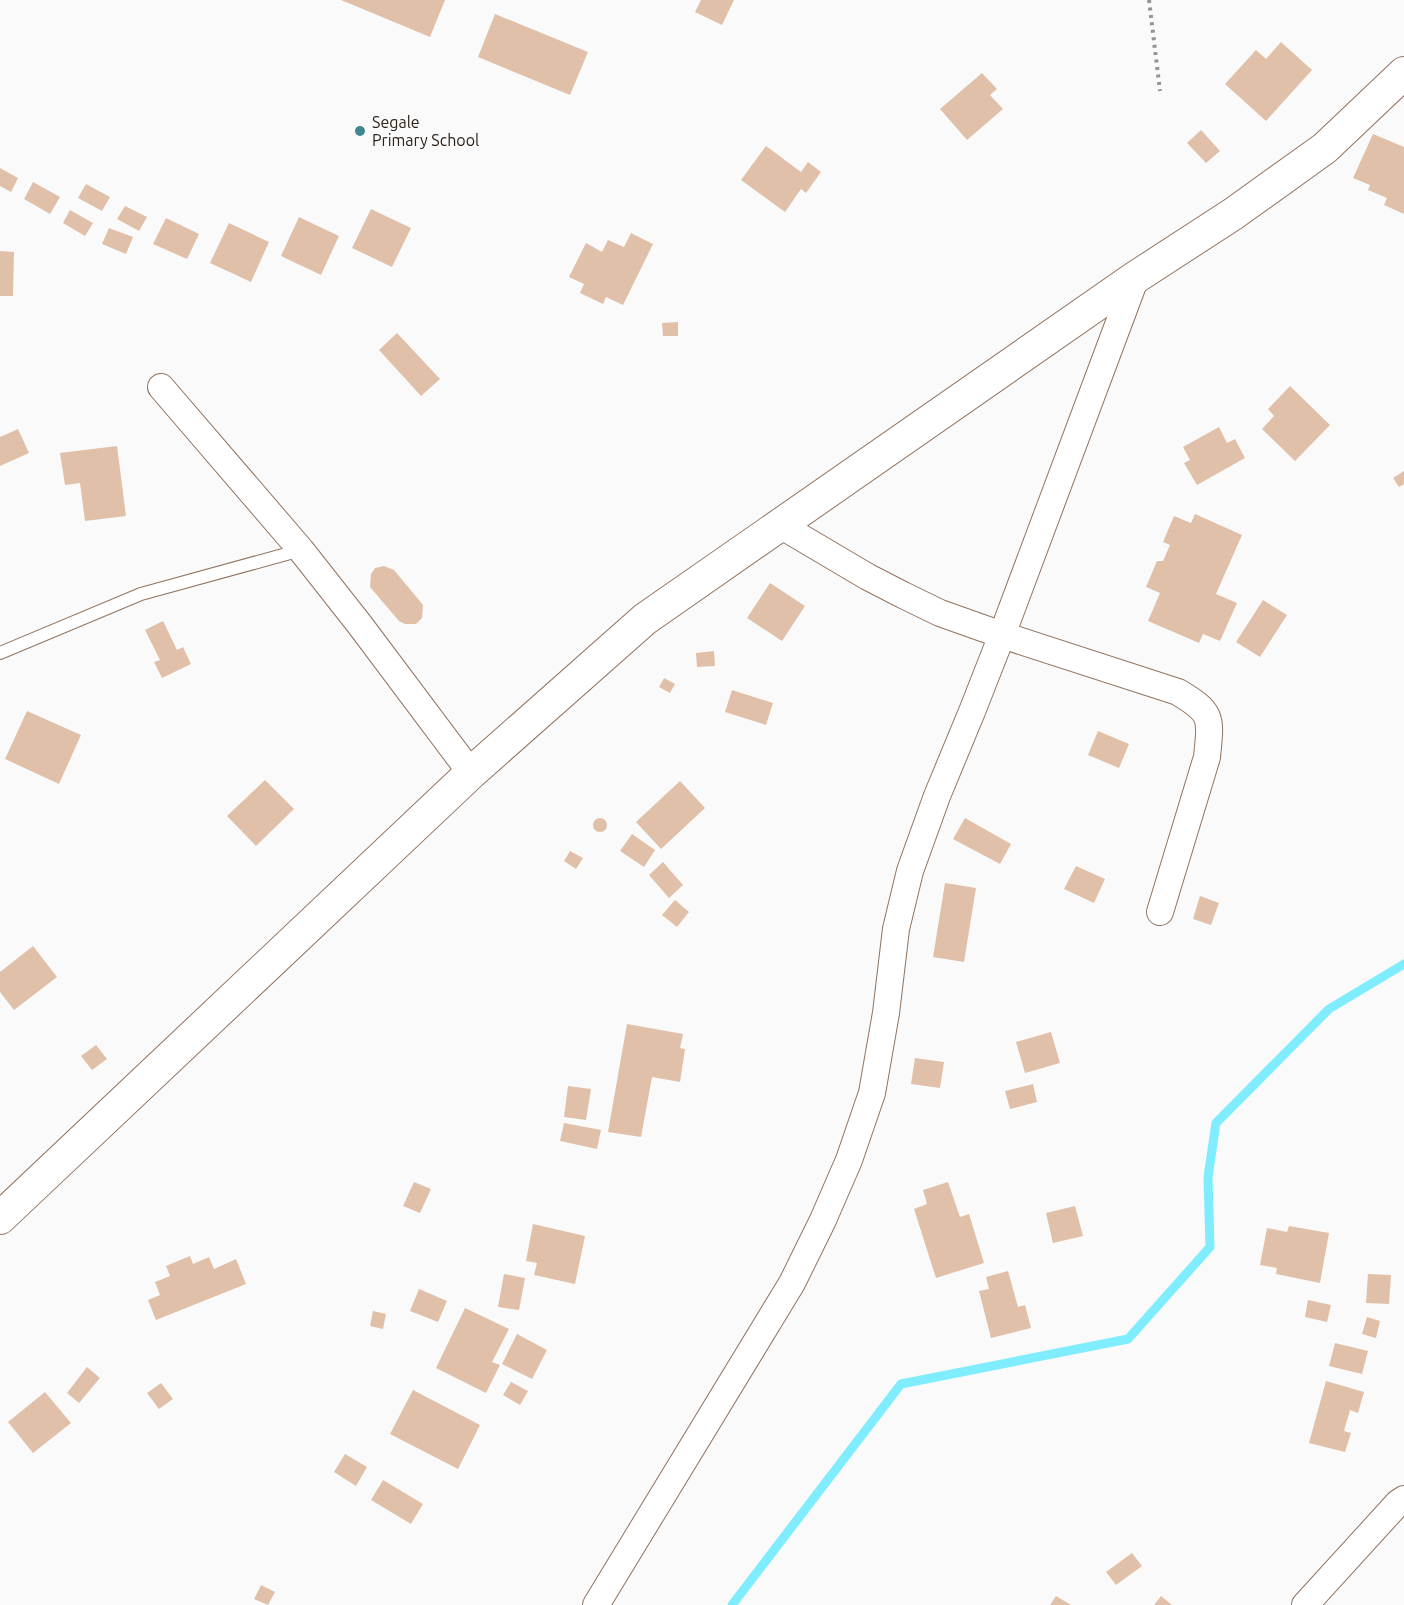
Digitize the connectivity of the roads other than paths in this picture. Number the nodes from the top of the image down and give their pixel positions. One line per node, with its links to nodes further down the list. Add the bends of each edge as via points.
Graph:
1 (1404, 73): 2 (street, via 1325,148)
2 (1136, 277): 4 (street); 6 (street)
3 (161, 387): 5 (street)
4 (780, 525): 6 (street, via 903,596); 8 (street, via 645,619)
5 (301, 550): 7 (lane, via 141,594); 8 (street)
6 (1002, 635): 9 (street, via 1178,692 1208,716 1207,757); 12 (street, via 910,871 896,929 872,1093 840,1180 792,1283)
7 (0, 653)
8 (471, 773): 10 (street)
9 (1160, 912)
10 (0, 1218)
11 (1404, 1499): 13 (street)
12 (596, 1605)
13 (1305, 1605)

